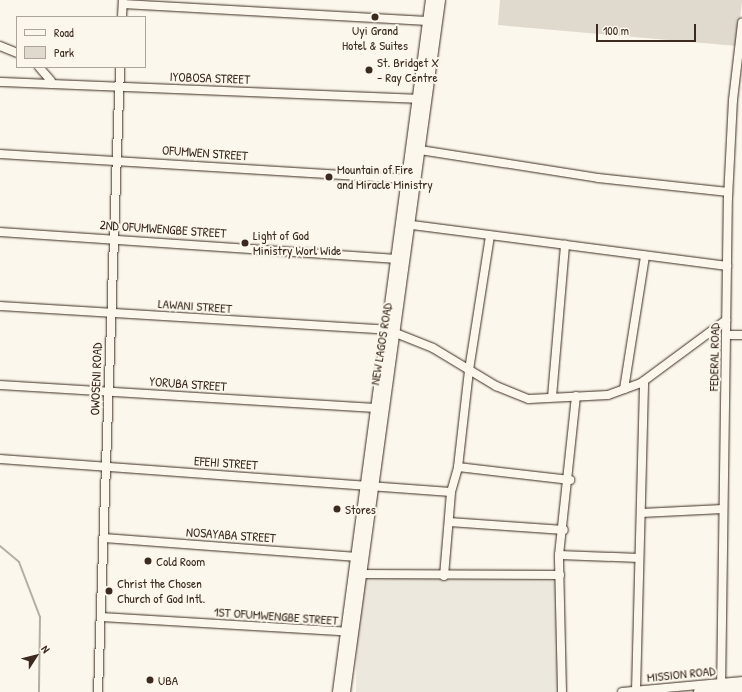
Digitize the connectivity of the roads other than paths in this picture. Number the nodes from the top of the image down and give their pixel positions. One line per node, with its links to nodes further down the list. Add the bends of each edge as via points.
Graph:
1 (431, 0): 5 (main road, NEW LAGOS ROAD)
2 (440, 0): 18 (main road, NEW LAGOS ROAD)
3 (123, 2): 4 (street); 5 (street)
4 (122, 16)
5 (428, 21): 15 (main road, NEW LAGOS ROAD)
6 (742, 22): 7 (street, FEDERAL ROAD)
7 (741, 41): 17 (street, FEDERAL ROAD)
8 (0, 46): 9 (street)
9 (16, 53)
10 (40, 68): 12 (street)
11 (120, 68): 14 (street, OWOSENI ROAD)
12 (51, 81): 13 (street, IYOBOSA STREET); 14 (street, IYOBOSA STREET)
13 (0, 82)
14 (119, 87): 15 (street, IYOBOSA STREET); 20 (street, OWOSENI ROAD)
15 (418, 99): 21 (main road, NEW LAGOS ROAD)
16 (742, 99): 17 (street)
17 (733, 100): 22 (street, FEDERAL ROAD)
18 (420, 150): 22 (street, via 598,178); 23 (main road, NEW LAGOS ROAD)
19 (0, 154): 20 (street, OFUMWEN STREET)
20 (116, 160): 21 (street, OFUMWEN STREET); 26 (street, OWOSENI ROAD)
21 (408, 179): 29 (main road, NEW LAGOS ROAD)
22 (728, 192): 30 (street, FEDERAL ROAD)
23 (412, 225): 25 (street); 34 (main road, NEW LAGOS ROAD)
24 (0, 232): 26 (street, 2ND OFUMWENGBE STREET)
25 (490, 236): 27 (street); 37 (street)
26 (113, 237): 29 (street, 2ND OFUMWENGBE STREET); 32 (street, OWOSENI ROAD)
27 (565, 245): 28 (street); 43 (street)
28 (645, 256): 30 (street); 40 (street)
29 (397, 259): 34 (main road, NEW LAGOS ROAD)
30 (727, 266): 33 (street, FEDERAL ROAD)
31 (0, 306): 32 (street, LAWANI STREET)
32 (110, 312): 34 (street, LAWANI STREET); 41 (street, OWOSENI ROAD)
33 (726, 320): 35 (street, FEDERAL ROAD); 38 (street, LAWANI STREET)
34 (393, 332): 37 (street, LAWANI STREET, via 433,348); 44 (main road, NEW LAGOS ROAD); 49 (main road, NEW LAGOS ROAD)
35 (726, 335): 36 (street); 51 (street, FEDERAL ROAD)
36 (742, 335)
37 (469, 370): 43 (street, LAWANI STREET, via 496,386 529,398); 47 (street)
38 (644, 380): 40 (street, LAWANI STREET); 52 (street)
39 (0, 385): 41 (street, YORUBA STREET)
40 (624, 389): 42 (street, LAWANI STREET, via 608,395)
41 (108, 391): 44 (street, YORUBA STREET); 46 (street, OWOSENI ROAD)
42 (576, 396): 43 (street, LAWANI STREET); 48 (street)
43 (552, 397)
44 (375, 408): 49 (main road, NEW LAGOS ROAD)
45 (0, 459): 46 (street, EFEHI STREET)
46 (105, 467): 49 (street, EFEHI STREET); 55 (street, OWOSENI ROAD)
47 (458, 467): 48 (street); 50 (street)
48 (570, 480): 54 (street)
49 (369, 485): 50 (street, EFEHI STREET); 57 (main road, NEW LAGOS ROAD); 59 (main road, NEW LAGOS ROAD)
50 (451, 492): 53 (street)
51 (723, 509): 52 (street); 65 (street, FEDERAL ROAD)
52 (641, 513): 58 (street)
53 (449, 522): 54 (street); 61 (street)
54 (564, 530): 56 (street)
55 (104, 538): 57 (street, NOSAYABA STREET); 62 (street, OWOSENI ROAD)
56 (559, 555): 58 (street); 60 (street)
57 (357, 557): 59 (main road, NEW LAGOS ROAD)
58 (640, 558): 67 (street)
59 (358, 575): 61 (street); 63 (main road, NEW LAGOS ROAD)
60 (560, 575): 61 (street); 71 (street)
61 (444, 576)
62 (101, 617): 63 (street, 1ST OFUMWENGBE STREET); 68 (street, OWOSENI ROAD)
63 (349, 632): 69 (main road, NEW LAGOS ROAD); 70 (main road, NEW LAGOS ROAD)
64 (742, 681): 65 (street, MISSION ROAD)
65 (721, 688): 66 (street, MISSION ROAD); 67 (street, MISSION ROAD); 73 (street, MISSION ROAD)
66 (742, 688)
67 (636, 691): 72 (street, MISSION ROAD)
68 (98, 692)
69 (338, 692)
70 (345, 692)
71 (562, 692)
72 (622, 692)
73 (698, 692)

